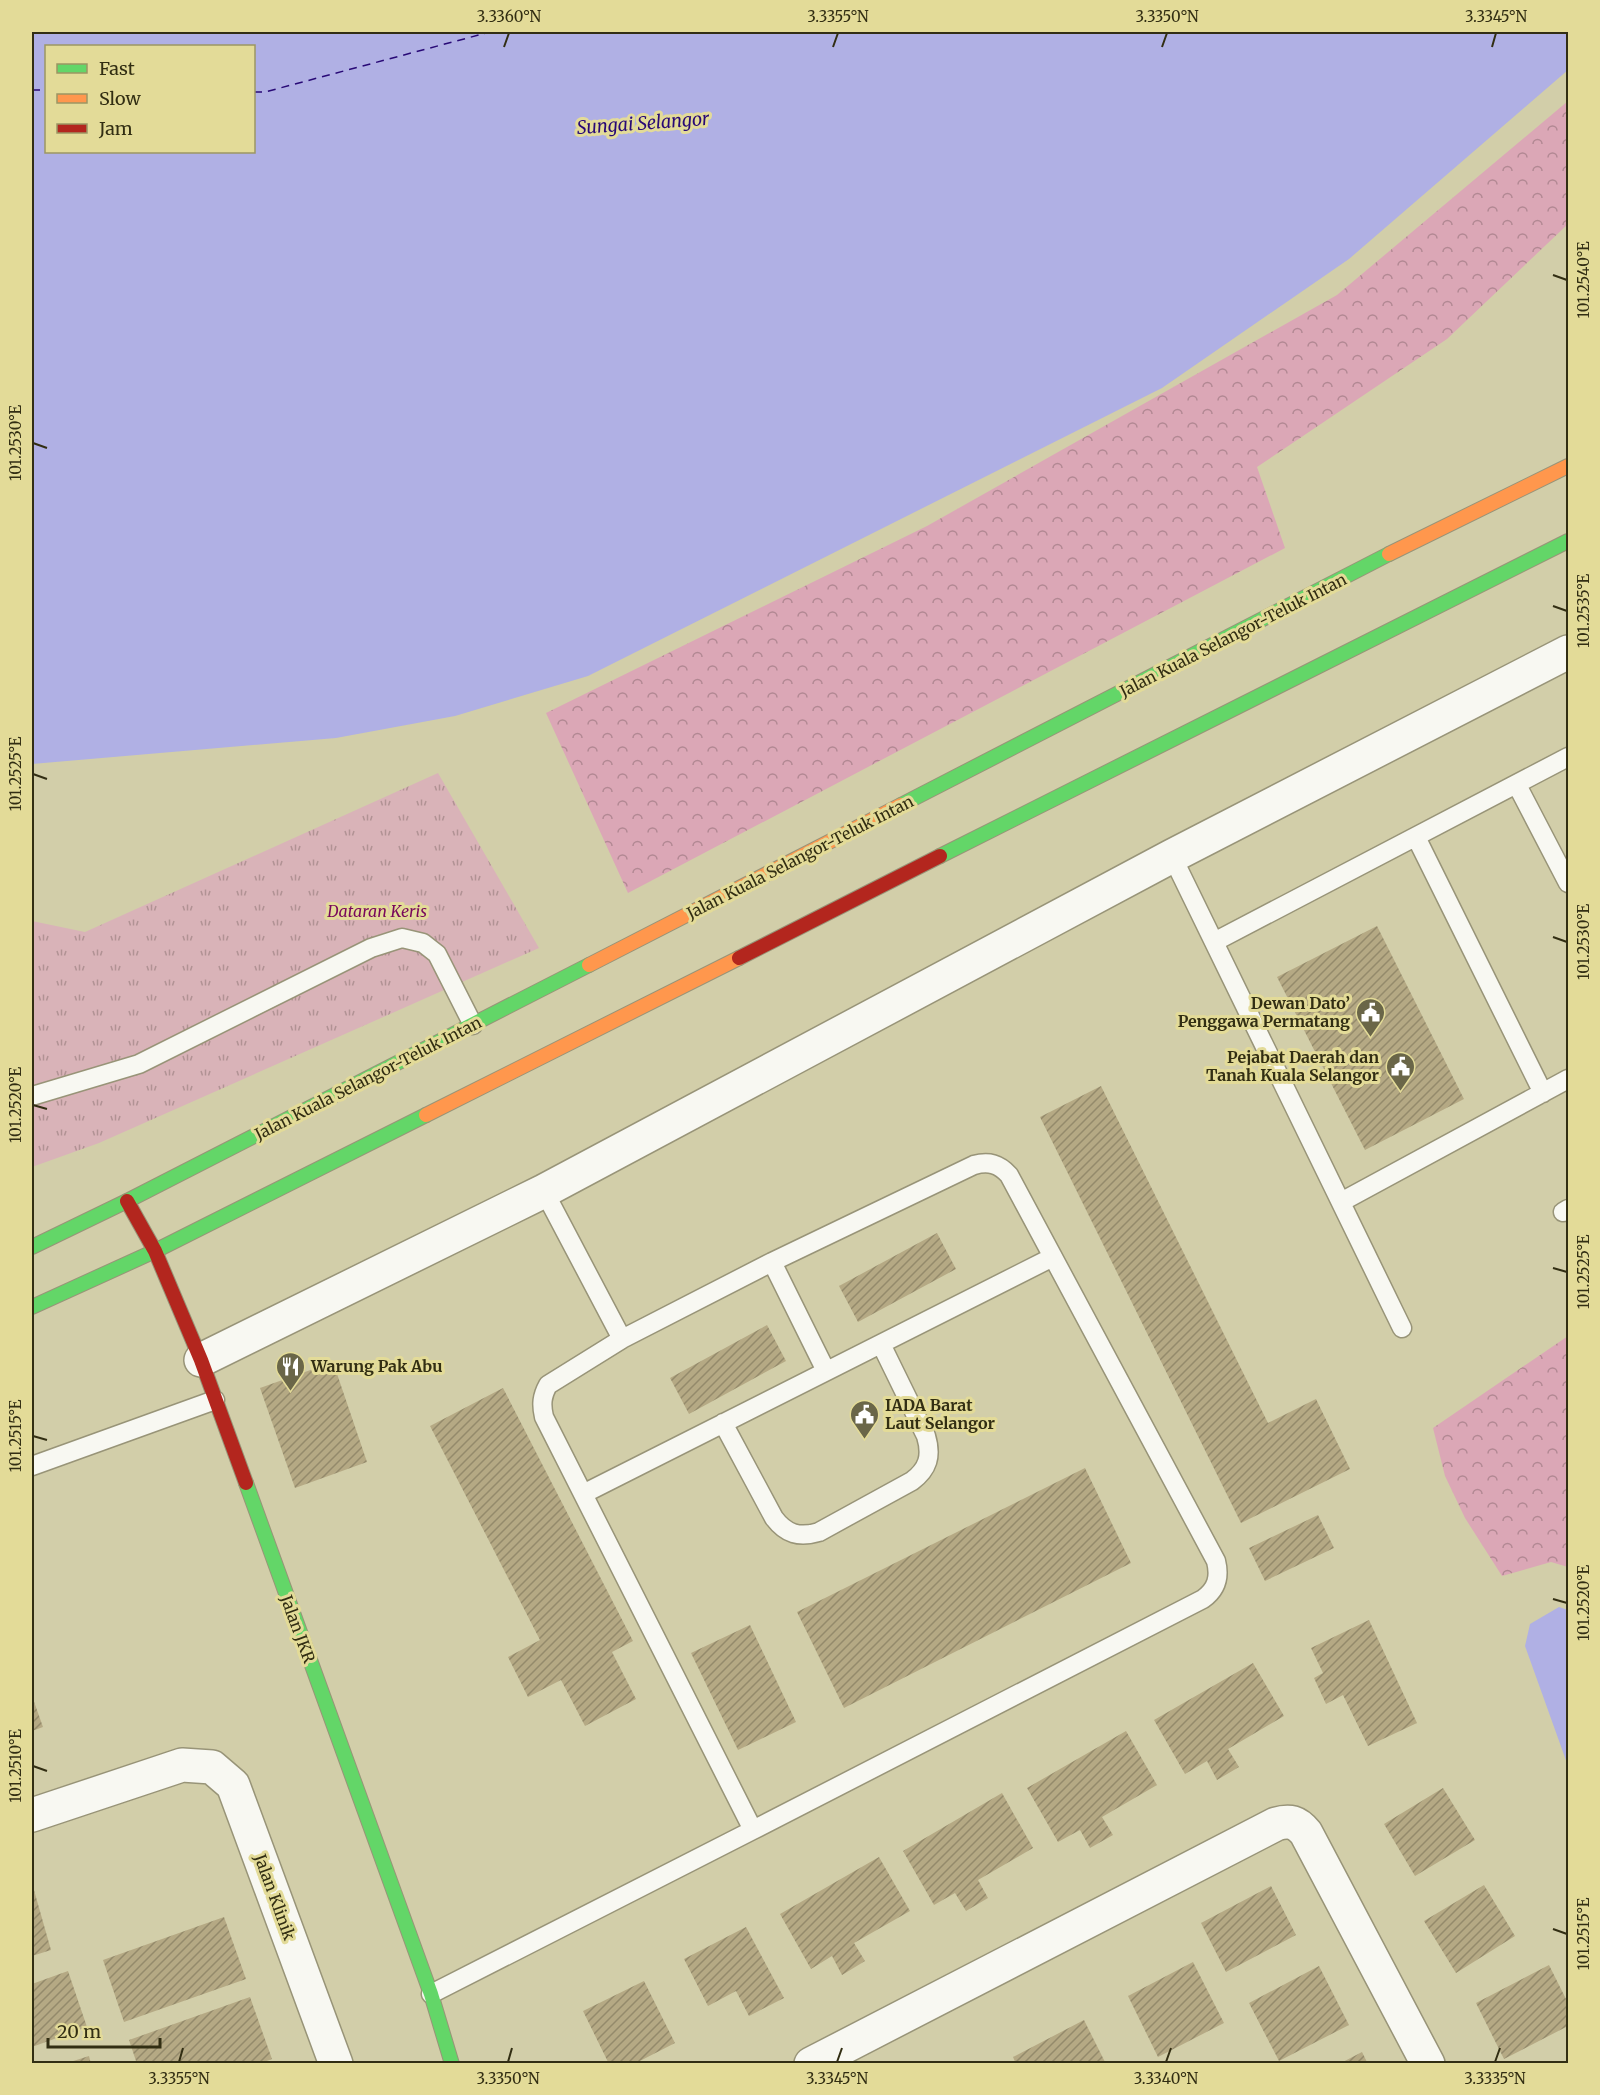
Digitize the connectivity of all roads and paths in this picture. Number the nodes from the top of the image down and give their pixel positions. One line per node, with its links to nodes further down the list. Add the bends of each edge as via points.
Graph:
1 (1569, 466): 10 (main road, Jalan Kuala Selangor-Teluk Intan, via 1462,517)
2 (1569, 541): 18 (main road)
3 (1569, 651): 7 (street)
4 (1569, 757): 5 (lane)
5 (1517, 785): 6 (lane); 8 (lane)
6 (1416, 837): 9 (lane); 12 (lane)
7 (1172, 856): 9 (lane); 14 (street)
8 (1569, 883)
9 (1214, 942): 16 (lane)
10 (473, 1025): 13 (lane, via 437,954 423,942 402,938 371,948 139,1064); 15 (main road, Jalan Kuala Selangor-Teluk Intan)
11 (1569, 1079): 12 (lane)
12 (1543, 1093): 16 (lane)
13 (32, 1096)
14 (544, 1191): 23 (lane); 25 (street)
15 (127, 1201): 17 (main road, Jalan Kuala Selangor-Teluk Intan); 18 (main road, Jalan JKR)
16 (1341, 1202): 22 (lane)
17 (32, 1247)
18 (154, 1251): 21 (main road); 25 (main road, Jalan JKR)
19 (1053, 1257): 20 (lane, via 1009,1175 993,1163 983,1162); 24 (lane); 32 (lane, via 1216,1561 1219,1572 1212,1592)
20 (772, 1262): 23 (lane); 26 (lane)
21 (32, 1307)
22 (1402, 1328)
23 (622, 1339): 30 (lane, via 558,1378 543,1394 544,1417)
24 (881, 1344): 26 (lane); 28 (lane, via 926,1436 930,1448 928,1461 912,1481 819,1532 807,1536 782,1528)
25 (201, 1360): 27 (main road, Jalan JKR)
26 (826, 1371): 28 (lane)
27 (216, 1400): 29 (lane); 33 (main road, Jalan JKR)
28 (723, 1423): 30 (lane)
29 (32, 1466)
30 (583, 1494): 32 (lane)
31 (32, 1815): 34 (street, Jalan Klinik, via 182,1765 212,1767 233,1785)
32 (753, 1830): 33 (lane)
33 (431, 1994): 35 (main road, Jalan JKR)
34 (336, 2064)
35 (452, 2064)
36 (811, 2064): 37 (street, via 1288,1821 1299,1824 1306,1833)
37 (1428, 2064)

